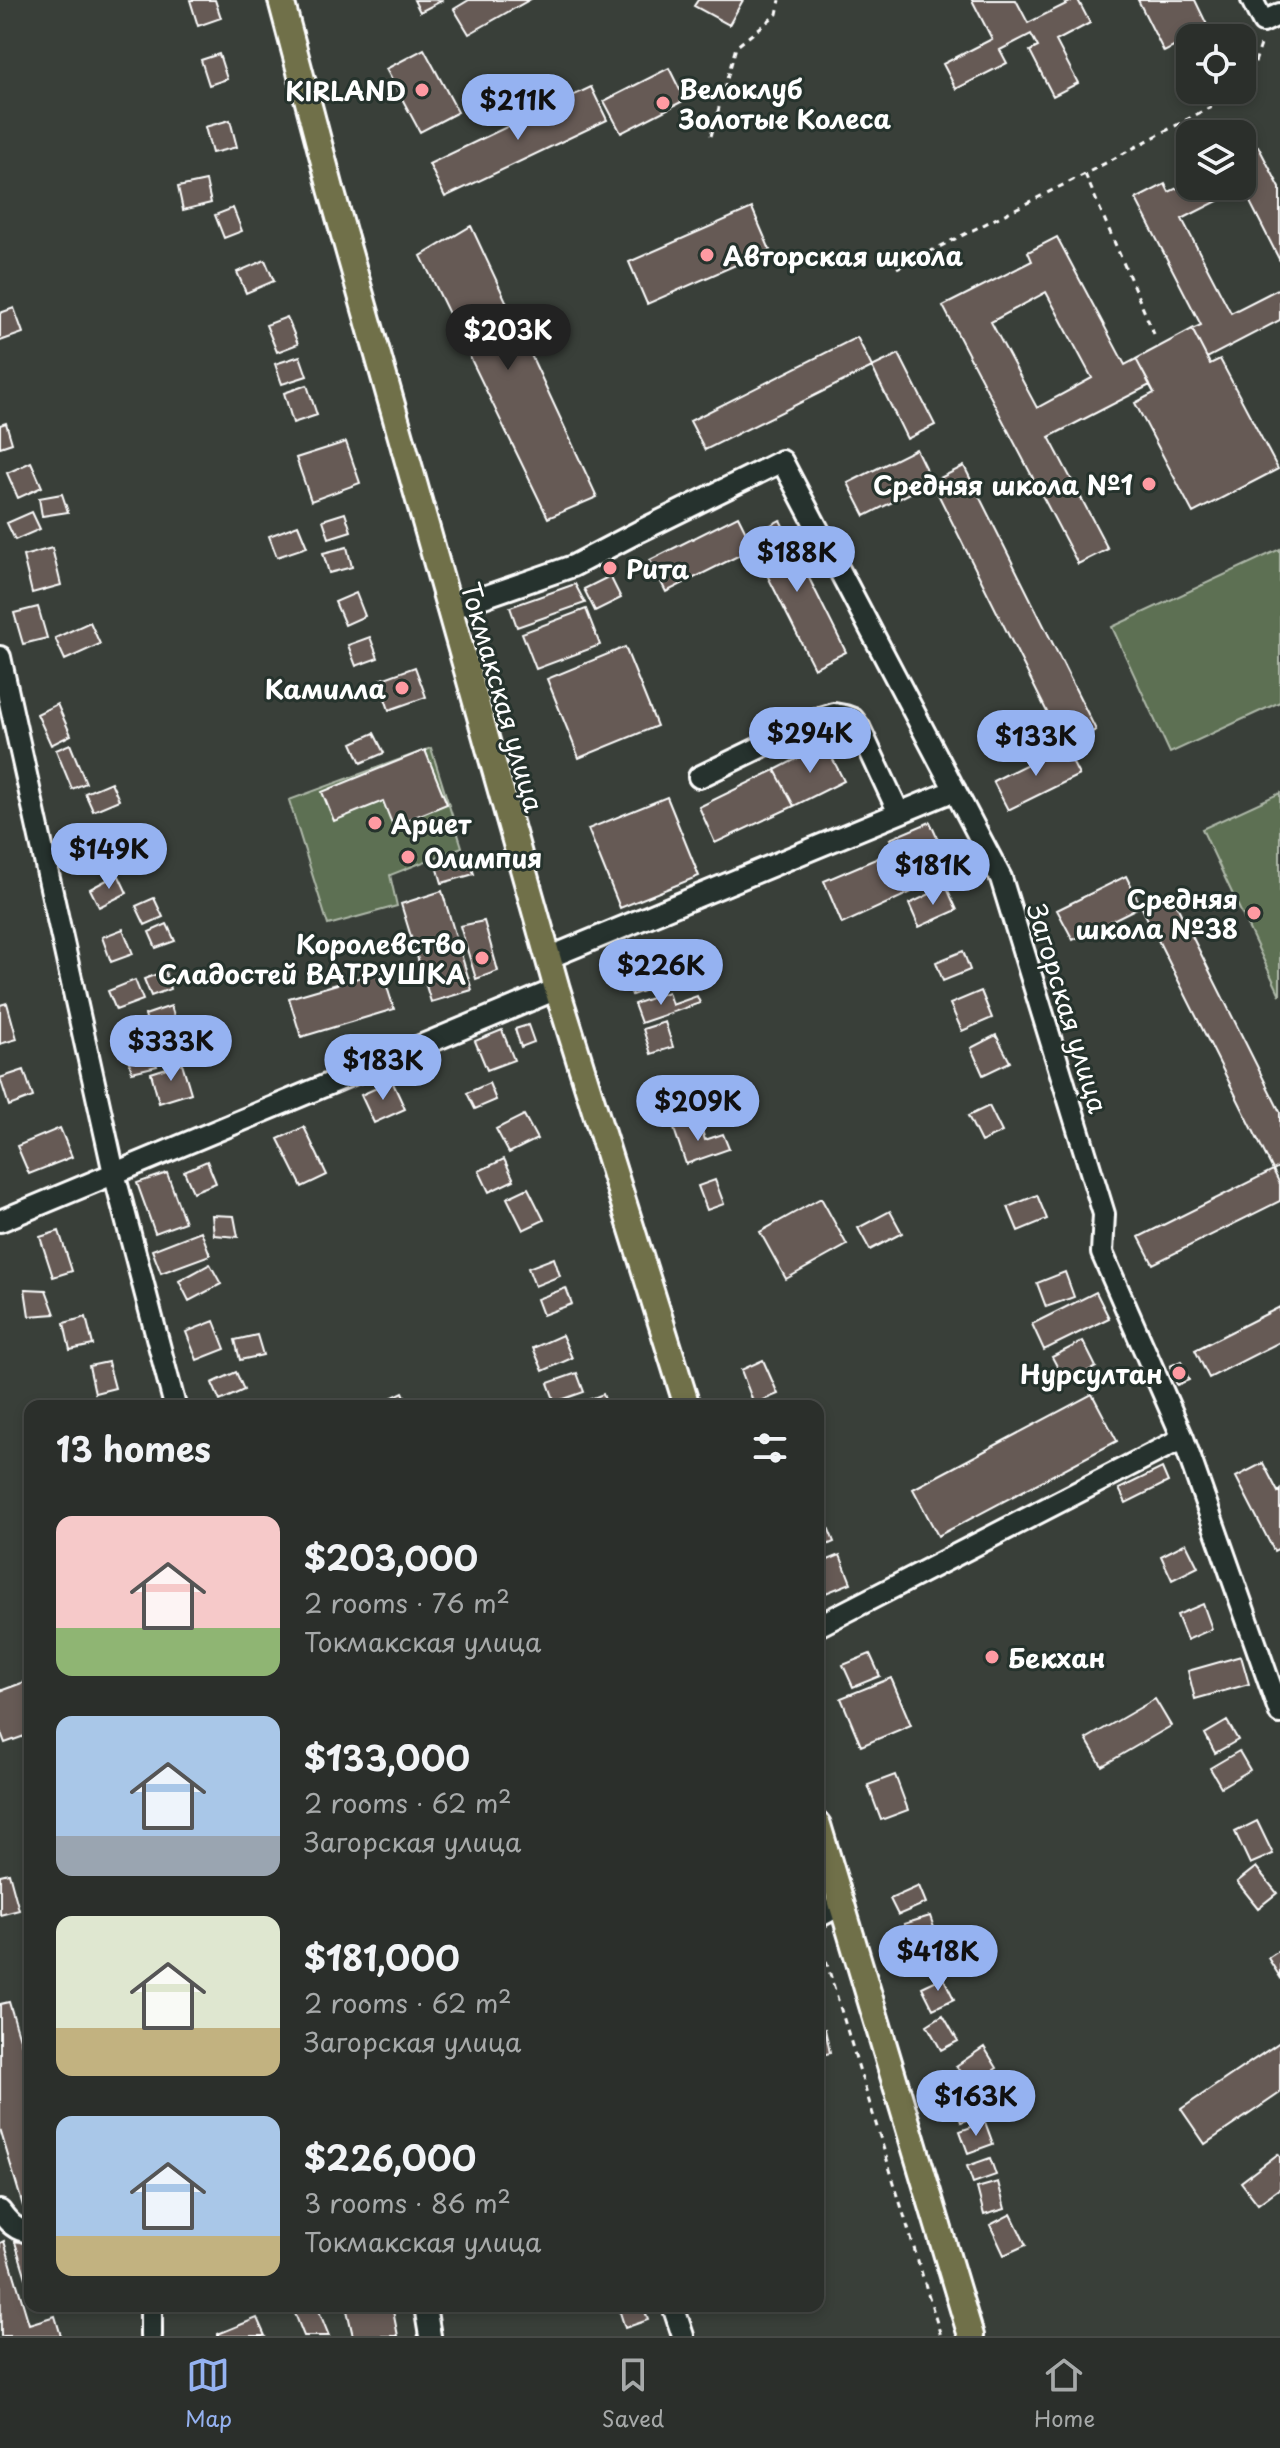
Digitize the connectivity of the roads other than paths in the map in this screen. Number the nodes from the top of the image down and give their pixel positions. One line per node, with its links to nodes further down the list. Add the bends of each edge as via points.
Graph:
1 (281, 0): 4 (main road, Токмакская улица)
2 (1252, 0): 3 (street)
3 (1271, 18)
4 (449, 609): 7 (street, Загорская улица, via 573,566 782,461); 9 (main road, Токмакская улица)
5 (0, 657): 11 (street)
6 (699, 777): 8 (street, via 834,714 853,719 859,727)
7 (955, 790): 8 (street); 15 (street, Загорская улица, via 1001,878 1104,1214 1102,1253)
8 (899, 813): 9 (street)
9 (548, 958): 10 (main road, Токмакская улица)
10 (557, 989): 11 (street); 14 (main road, Токмакская улица)
11 (114, 1173): 12 (street); 13 (street)
12 (0, 1221)
13 (173, 1400)
14 (685, 1400)
15 (1183, 1438): 16 (street); 17 (street, Загорская улица)
16 (824, 1623)
17 (1280, 1713)
18 (824, 1845): 19 (main road)
19 (842, 1904): 20 (street); 29 (main road)
20 (824, 1914)
21 (0, 2211): 22 (street)
22 (24, 2231)
23 (151, 2312): 26 (street)
24 (426, 2312): 27 (street)
25 (675, 2312): 28 (street)
26 (151, 2336)
27 (430, 2336)
28 (683, 2336)
29 (971, 2336)

